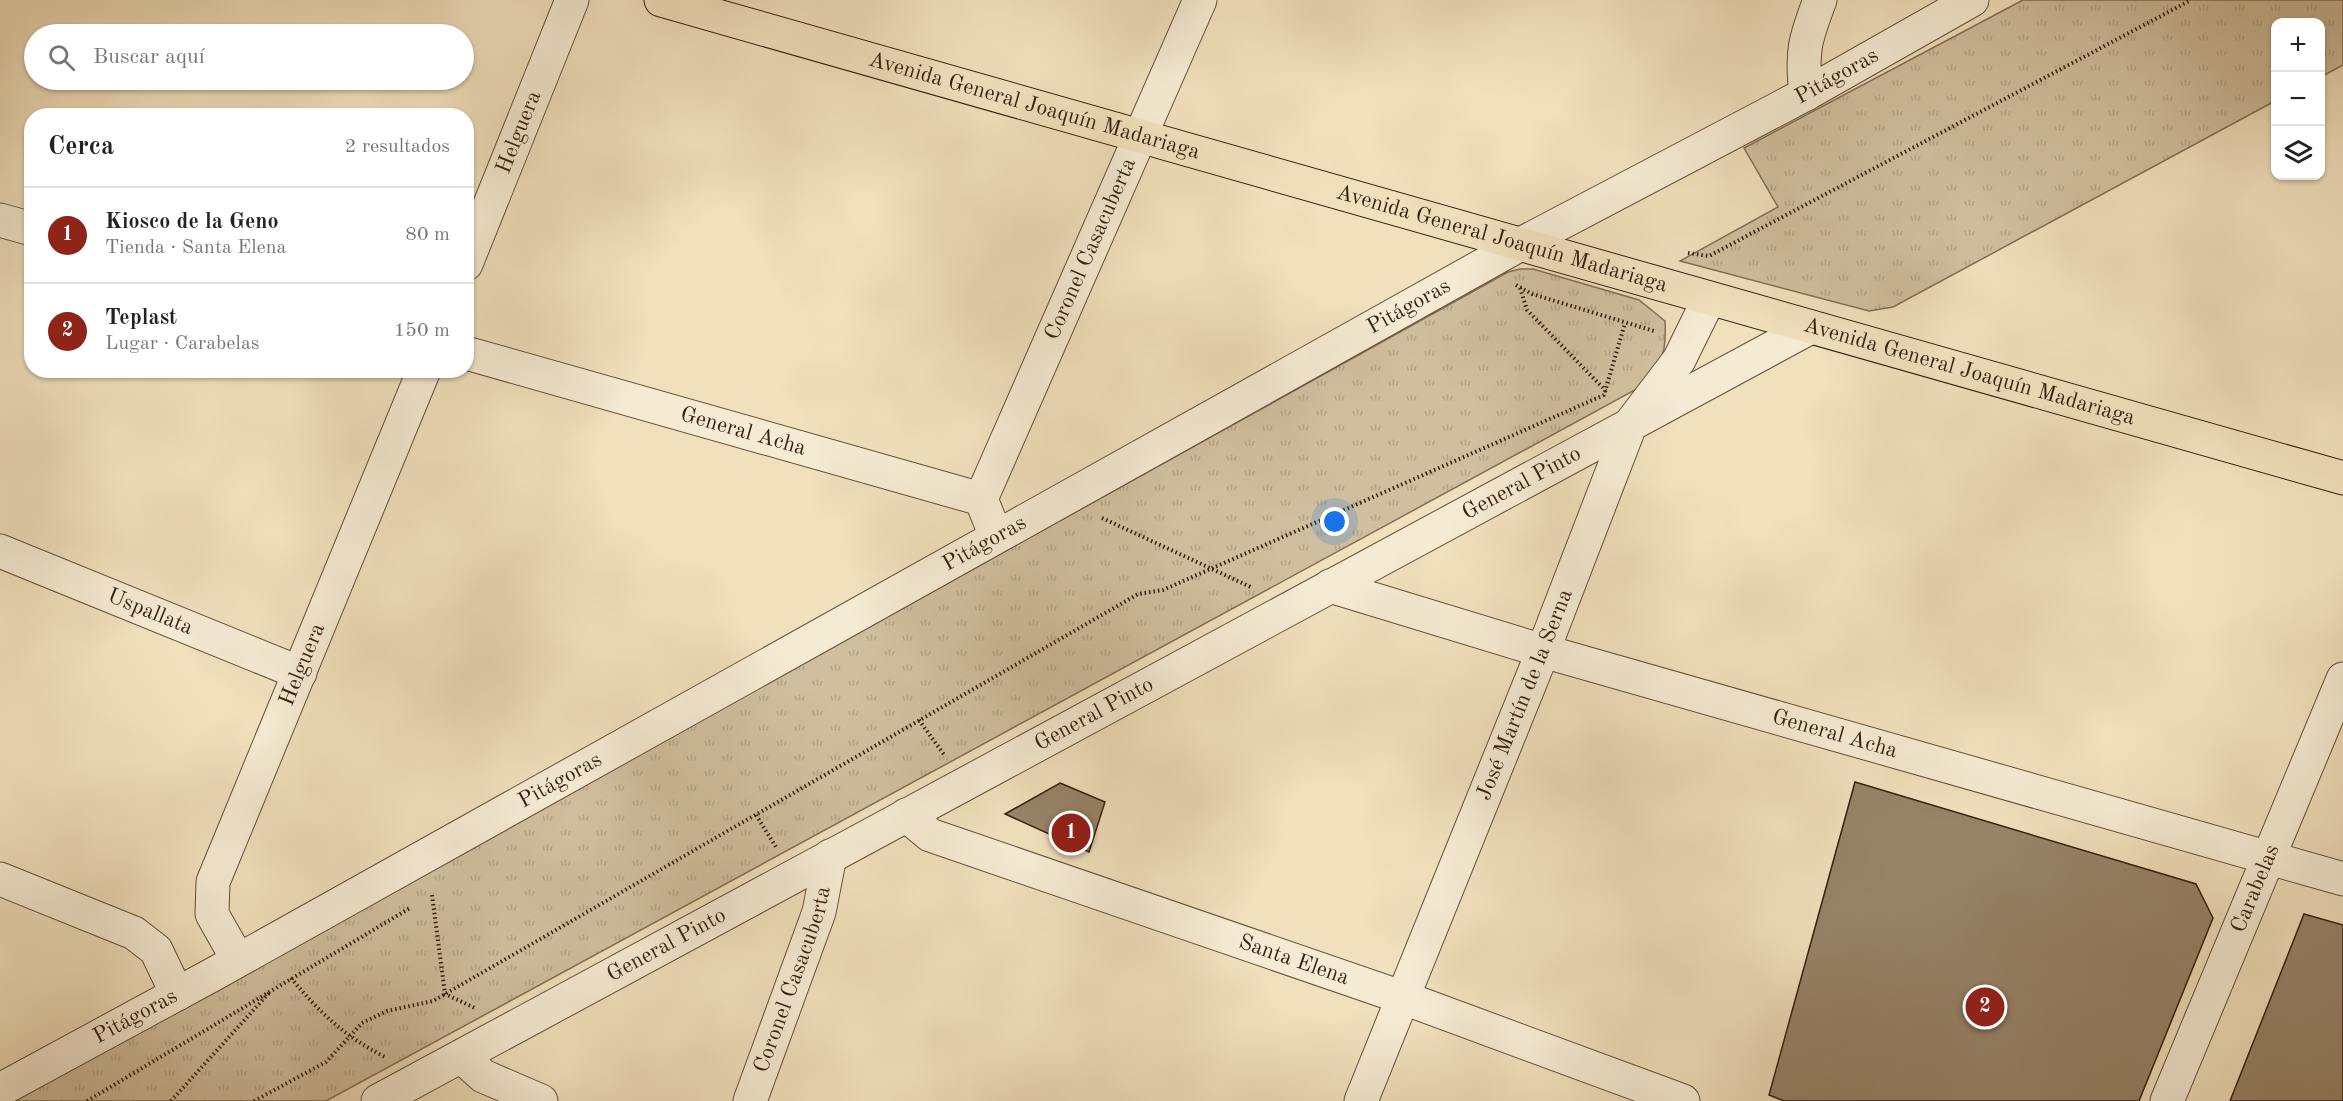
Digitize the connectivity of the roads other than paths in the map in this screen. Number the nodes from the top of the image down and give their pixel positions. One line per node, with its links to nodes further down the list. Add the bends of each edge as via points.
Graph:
1 (572, 0): 10 (street, Helguera)
2 (661, 0): 7 (main road, Avenida General Joaquín Madariaga)
3 (1200, 0): 7 (street, Coronel Casacuberta)
4 (1820, 0): 6 (street, via 1804,42)
5 (1972, 0): 6 (street, Pitágoras)
6 (1806, 94): 11 (street, Pitágoras)
7 (1140, 134): 11 (main road, Avenida General Joaquín Madariaga); 18 (street, Coronel Casacuberta)
8 (0, 220): 9 (street)
9 (24, 227)
10 (474, 244)
11 (1521, 244): 12 (main road, Avenida General Joaquín Madariaga); 19 (street, Pitágoras)
12 (1709, 299): 13 (main road, Avenida General Joaquín Madariaga); 16 (street, José Martín de la Serna, via 1666,380)
13 (1811, 327): 16 (street, General Pinto); 17 (main road, Avenida General Joaquín Madariaga)
14 (474, 354): 18 (street, General Acha)
15 (421, 378): 23 (street, Helguera)
16 (1631, 423): 21 (street, General Pinto); 22 (street, José Martín de la Serna)
17 (2343, 478)
18 (981, 499): 19 (street)
19 (996, 536): 30 (street, Pitágoras)
20 (0, 551): 23 (street, Uspallata)
21 (1329, 586): 22 (street, General Acha); 25 (street, General Pinto)
22 (1543, 651): 27 (street, General Acha); 32 (street, José Martín de la Serna)
23 (300, 673): 30 (street, Helguera, via 213,882 212,914)
24 (2343, 679): 27 (street, Carabelas)
25 (906, 815): 26 (street, General Pinto); 32 (street, Santa Elena, via 930,835)
26 (830, 856): 33 (street, General Pinto); 37 (street, Coronel Casacuberta, via 819,912)
27 (2268, 858): 29 (street, General Acha); 40 (street, Carabelas)
28 (0, 879): 31 (street, via 134,933 156,950)
29 (2343, 879)
30 (238, 960): 31 (street, Pitágoras)
31 (177, 994): 34 (street, Pitágoras)
32 (1404, 998): 38 (street, José Martín de la Serna); 39 (street, Santa Elena)
33 (462, 1058): 35 (street, General Pinto); 36 (street, via 483,1076)
34 (0, 1090)
35 (378, 1101)
36 (541, 1101)
37 (750, 1101)
38 (1361, 1101)
39 (1683, 1101)
40 (2167, 1101)

